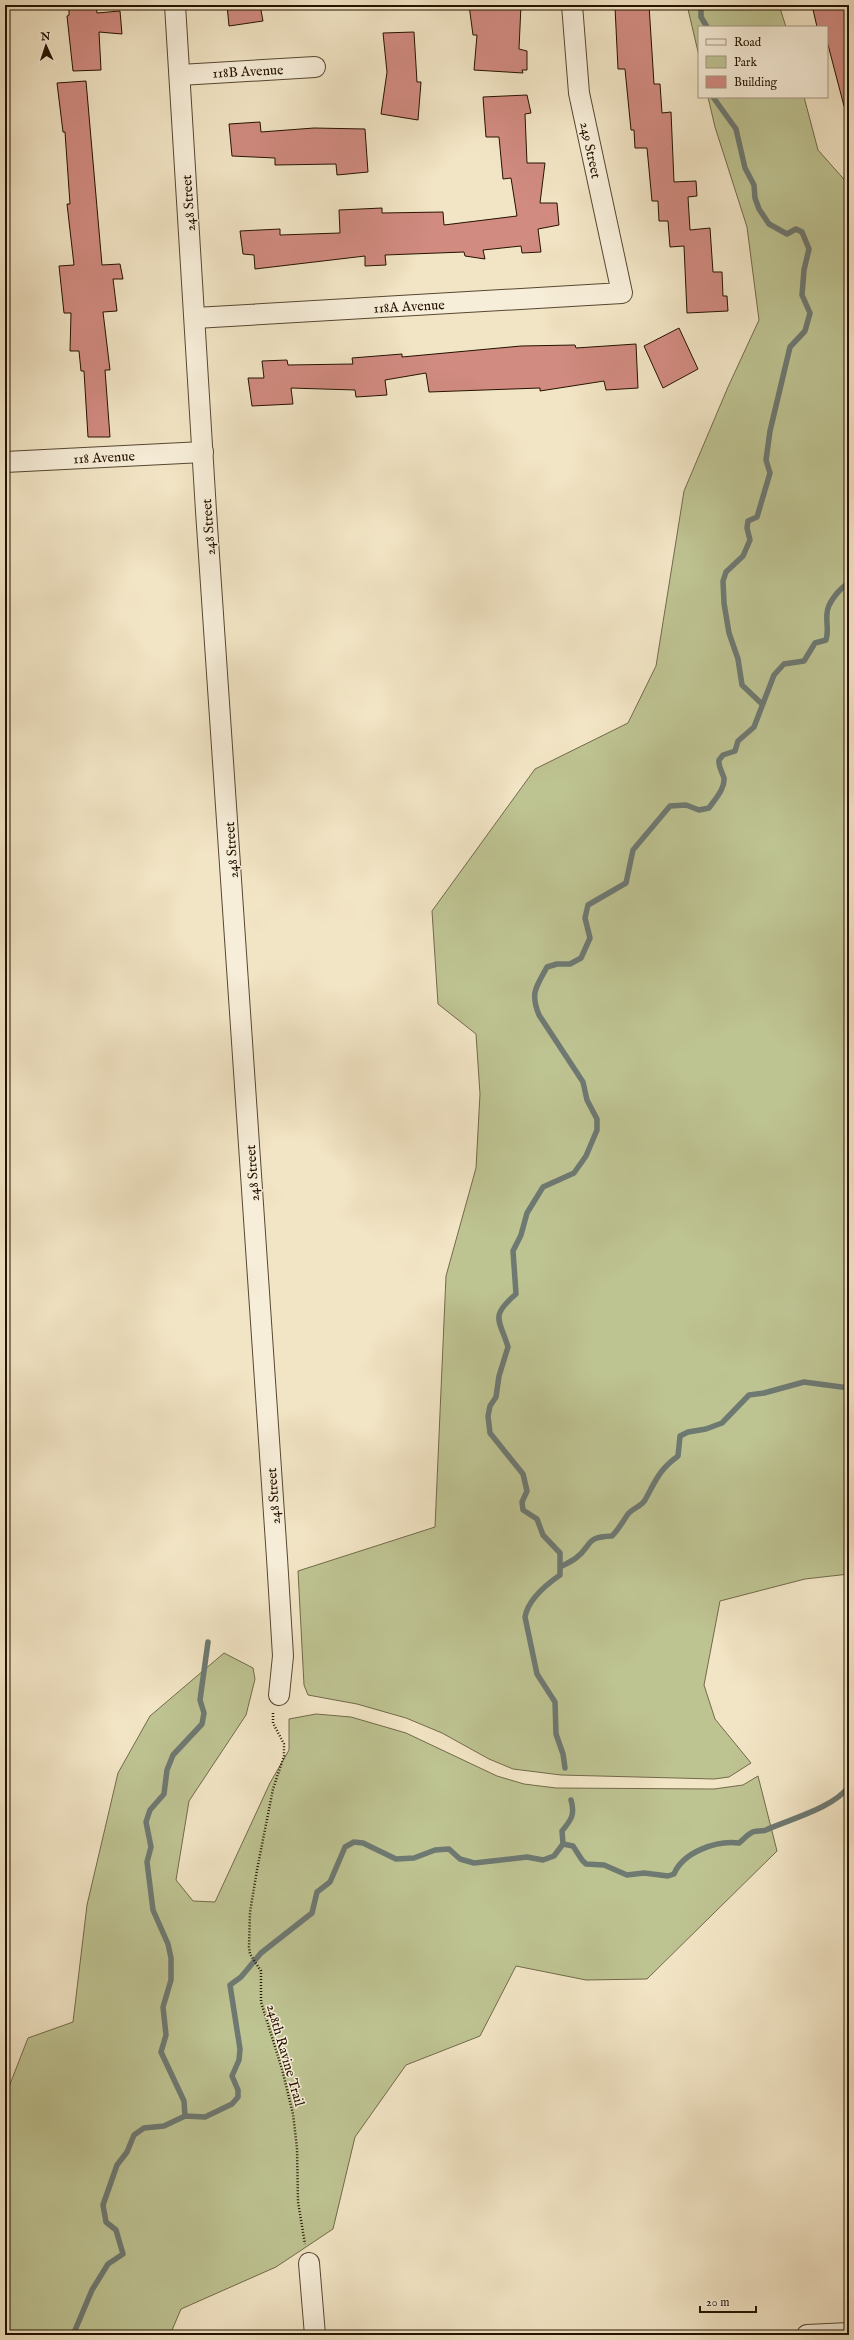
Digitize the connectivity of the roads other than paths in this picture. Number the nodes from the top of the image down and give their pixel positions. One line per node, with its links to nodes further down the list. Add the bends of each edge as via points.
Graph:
1 (175, 5): 4 (street, 248 Street)
2 (572, 5): 5 (street, 249 Street, via 579,93)
3 (315, 67): 4 (street, 118B Avenue)
4 (180, 75): 6 (street, 248 Street)
5 (622, 293): 6 (street, 118A Avenue)
6 (195, 318): 7 (street, 248 Street)
7 (203, 452): 8 (street, 118 Avenue); 9 (street, 248 Street, via 283,1656)
8 (5, 462)
9 (279, 1695)
10 (308, 2263): 12 (street)
11 (849, 2333): 13 (street)
12 (315, 2335)
13 (806, 2335)

